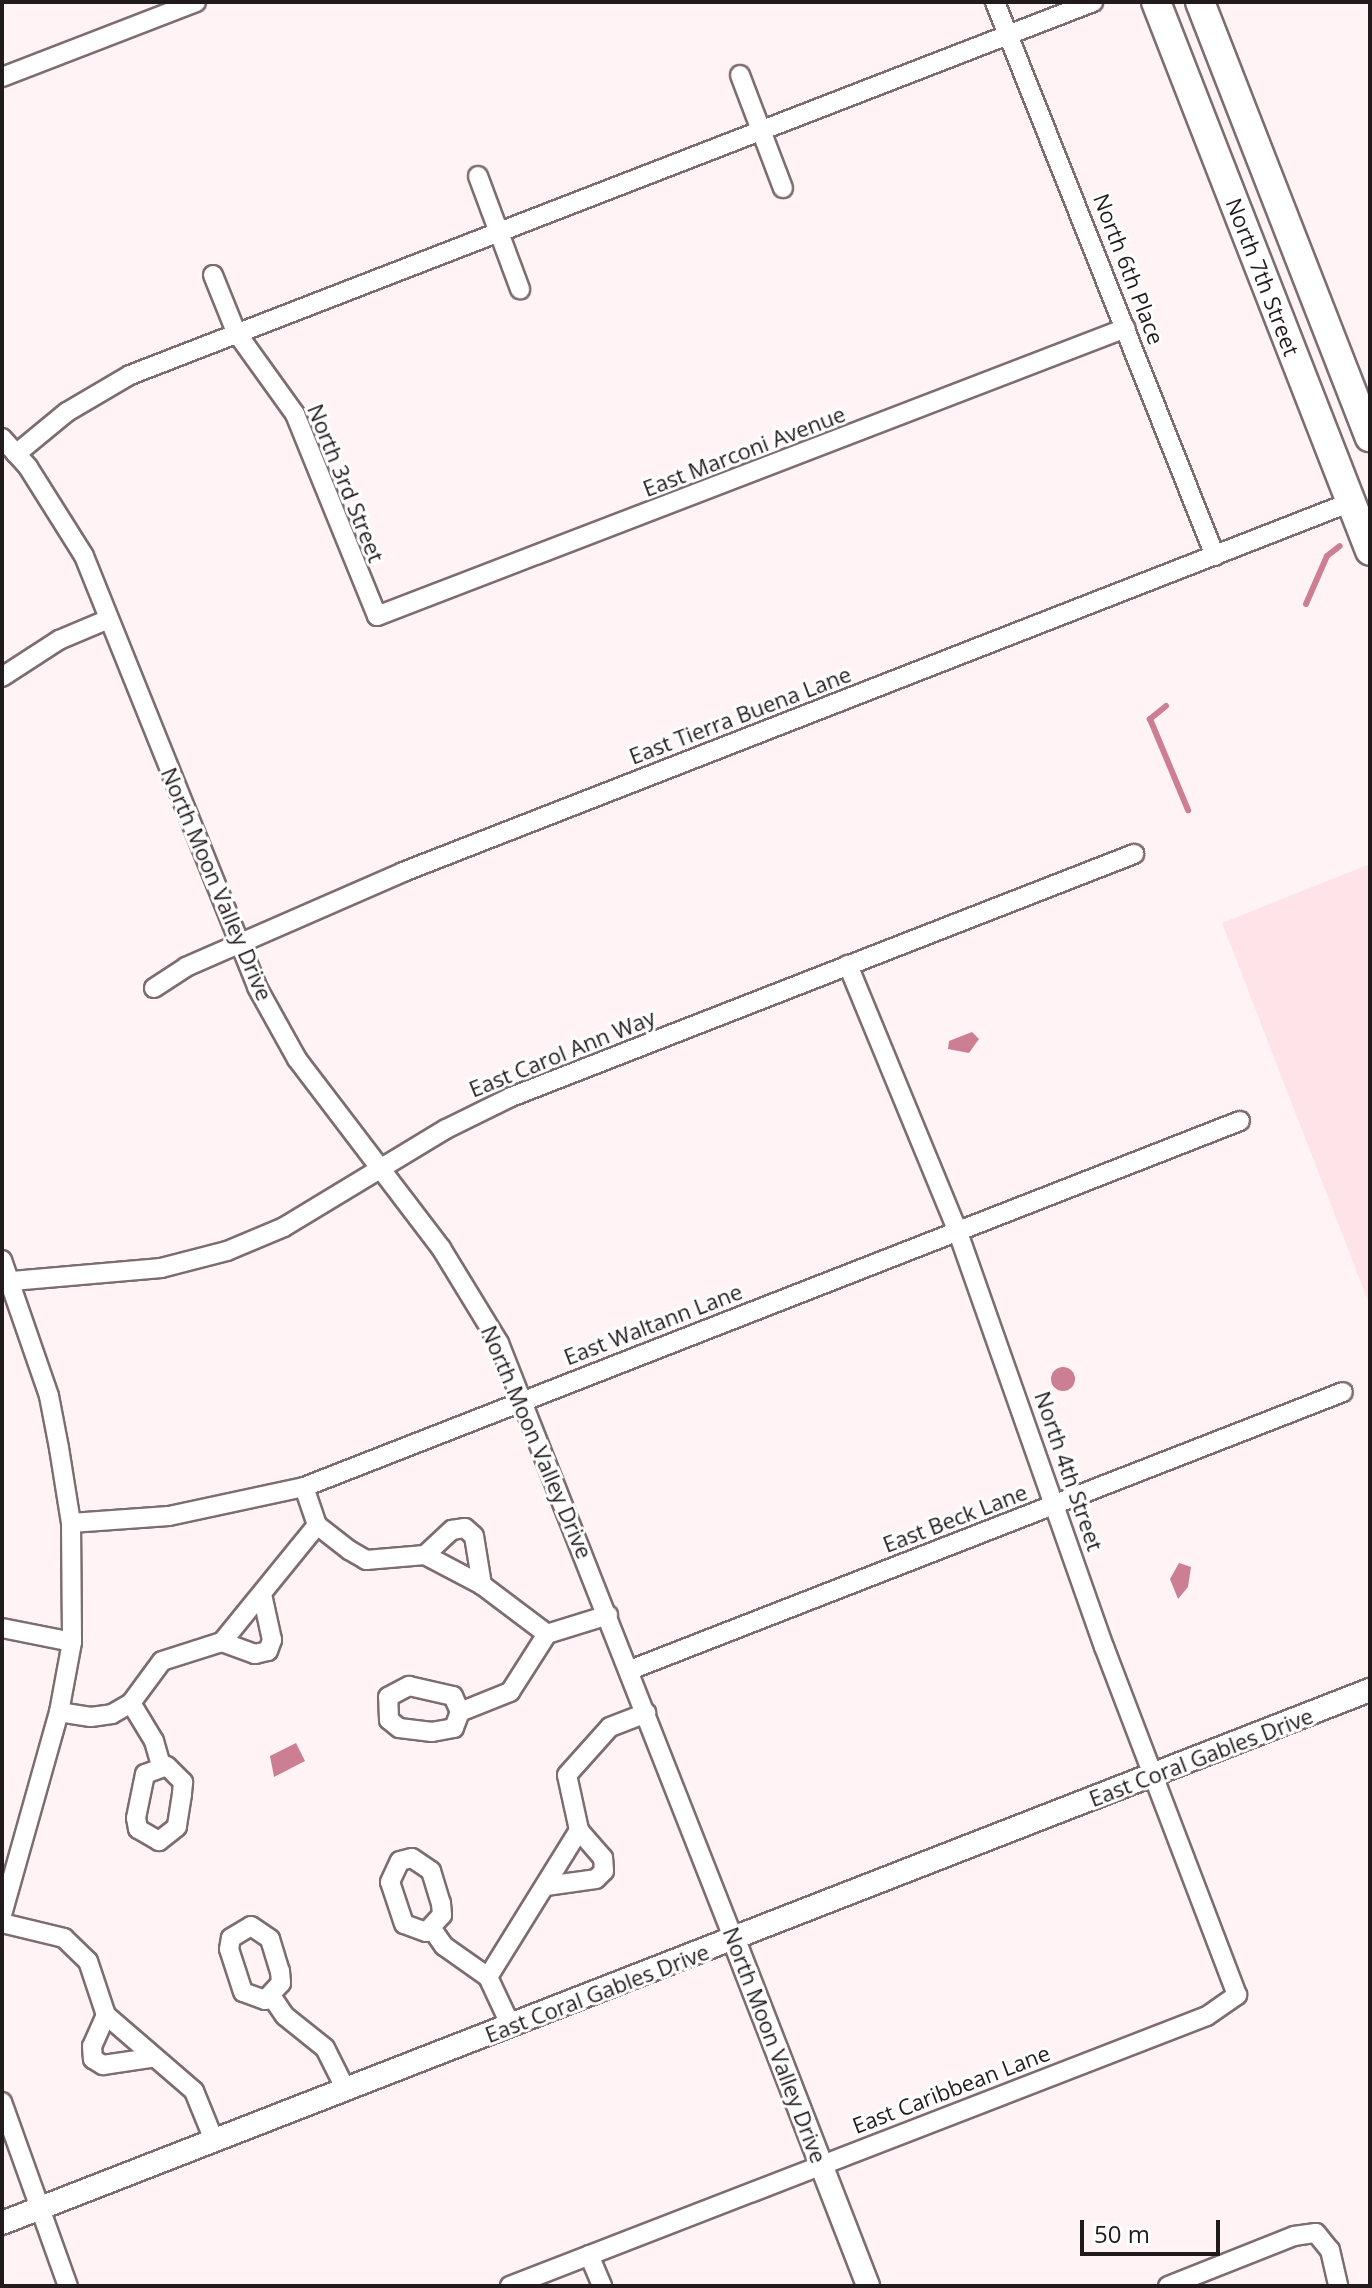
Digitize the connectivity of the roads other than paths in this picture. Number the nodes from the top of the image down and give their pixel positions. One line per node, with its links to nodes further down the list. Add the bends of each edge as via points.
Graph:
1 (196, 2): 10 (street)
2 (995, 2): 7 (street, North 6th Place)
3 (1093, 2): 7 (street)
4 (1156, 2): 8 (main road, North 7th Street)
5 (1170, 2): 8 (main road)
6 (1200, 2): 19 (main road, North 7th Street)
7 (1008, 34): 11 (street); 17 (street, North 6th Place)
8 (1175, 49): 22 (main road, North 7th Street, via 1333,457)
9 (740, 75): 11 (street)
10 (2, 77)
11 (761, 131): 13 (street); 14 (street)
12 (478, 176): 14 (street)
13 (783, 188)
14 (500, 233): 16 (street); 18 (street)
15 (213, 275): 18 (street, North 3rd Street)
16 (520, 289)
17 (1126, 328): 24 (street, North 6th Place); 25 (street, East Marconi Avenue)
18 (236, 332): 21 (street, via 102,389); 25 (street, North 3rd Street, via 295,414)
19 (1370, 437)
20 (2, 438): 21 (street, North Moon Valley Drive)
21 (16, 454): 26 (street, North Moon Valley Drive, via 64,519)
22 (1360, 496): 23 (main road, North 7th Street); 24 (street, East Tierra Buena Lane)
23 (1370, 551)
24 (1215, 556): 29 (street, East Tierra Buena Lane, via 403,872)
25 (377, 616)
26 (109, 619): 27 (street, via 59,640); 29 (street, North Moon Valley Drive)
27 (2, 677)
28 (1134, 854): 30 (street, East Carol Ann Way)
29 (238, 944): 31 (street, East Tierra Buena Lane); 33 (street, North Moon Valley Drive, via 297,1059)
30 (848, 965): 33 (street, East Carol Ann Way, via 511,1097); 34 (street, North 4th Street)
31 (154, 988)
32 (1240, 1121): 34 (street, East Waltann Lane)
33 (378, 1168): 36 (street, East Carol Ann Way, via 284,1227 194,1262); 38 (street, North Moon Valley Drive, via 469,1288)
34 (958, 1232): 38 (street, East Waltann Lane); 40 (street, North 4th Street)
35 (2, 1260): 36 (street)
36 (12, 1281): 41 (street, via 49,1396)
37 (1343, 1392): 40 (street, East Beck Lane)
38 (524, 1400): 39 (street, East Waltann Lane); 46 (street, North Moon Valley Drive)
39 (304, 1487): 41 (street, East Waltann Lane, via 169,1516); 42 (street)
40 (1054, 1505): 51 (street, East Beck Lane); 58 (street, North 4th Street)
41 (71, 1523): 49 (street)
42 (317, 1525): 43 (street, via 366,1560); 45 (street)
43 (425, 1555): 44 (street); 44 (street, via 452,1530 465,1528 474,1536)
44 (482, 1585): 48 (street)
45 (262, 1594): 50 (street); 50 (street, via 272,1640 268,1651 255,1654)
46 (608, 1615): 48 (street); 51 (street, North Moon Valley Drive)
47 (2, 1628): 49 (street)
48 (547, 1634): 55 (street, via 510,1692)
49 (72, 1642): 54 (street)
50 (222, 1642): 53 (street, via 162,1661)
51 (630, 1670): 56 (street, North Moon Valley Drive)
52 (1370, 1690): 58 (street, East Coral Gables Drive)
53 (131, 1703): 54 (street, via 112,1714 91,1717); 57 (street, via 154,1741)
54 (59, 1712): 61 (street)
55 (460, 1712)
56 (646, 1713): 59 (street, via 610,1727 567,1775); 64 (street, North Moon Valley Drive)
57 (161, 1765)
58 (1152, 1776): 64 (street, East Coral Gables Drive); 66 (street, North 4th Street)
59 (579, 1830): 60 (street); 60 (street, via 603,1858 604,1871 596,1879)
60 (546, 1886): 65 (street)
61 (2, 1915)
62 (2, 1923): 68 (street, via 64,1938 88,1961)
63 (432, 1929): 65 (street, via 444,1946)
64 (734, 1940): 69 (street, East Coral Gables Drive); 74 (street, North Moon Valley Drive)
65 (488, 1977): 69 (street)
66 (1237, 1995): 74 (street, East Caribbean Lane, via 1207,2016)
67 (272, 1997): 71 (street, via 285,2016 325,2048)
68 (106, 2015): 70 (street); 70 (street, via 92,2046 93,2059 103,2065)
69 (511, 2026): 71 (street, East Coral Gables Drive)
70 (151, 2058): 73 (street, via 194,2091)
71 (346, 2090): 73 (street, East Coral Gables Drive)
72 (2, 2102): 75 (street)
73 (214, 2140): 75 (street, East Coral Gables Drive)
74 (821, 2165): 77 (street, East Caribbean Lane); 81 (street, North Moon Valley Drive)
75 (38, 2208): 76 (street, East Coral Gables Drive); 78 (street)
76 (2, 2223)
77 (589, 2255): 79 (street, East Caribbean Lane); 80 (street)
78 (68, 2286)
79 (510, 2286)
80 (602, 2286)
81 (868, 2286)
82 (1168, 2286): 83 (street, via 1294,2236 1316,2233 1330,2250)
83 (1338, 2286)

